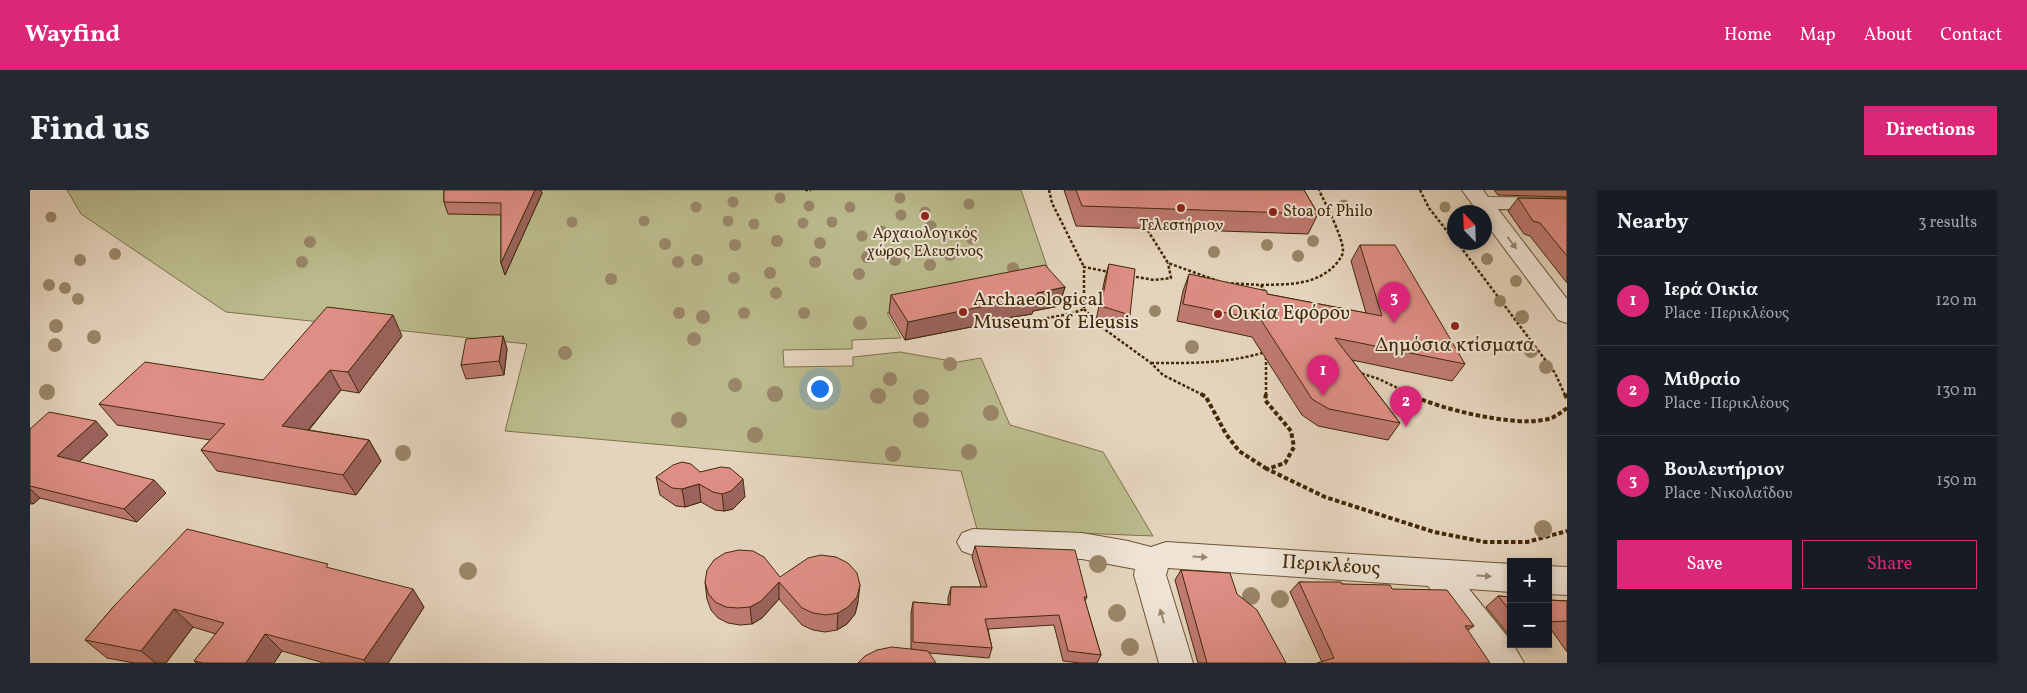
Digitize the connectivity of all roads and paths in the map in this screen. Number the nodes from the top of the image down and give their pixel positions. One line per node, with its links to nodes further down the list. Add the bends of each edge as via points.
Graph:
1 (805, 190): 2 (path)
2 (812, 190)
3 (1049, 190): 12 (path, via 1052,203)
4 (1319, 190): 15 (path, via 1342,242 1343,251 1338,262 1315,280)
5 (1420, 190): 9 (path, via 1429,208)
6 (1477, 196): 7 (street); 18 (street, one-way to 18)
7 (1567, 204)
8 (1143, 224): 11 (path)
9 (1447, 230)
10 (1463, 250): 25 (path, via 1554,373)
11 (1168, 263): 14 (path, via 1171,278 1154,280); 15 (path, via 1225,283)
12 (1084, 267): 13 (path); 17 (path)
13 (1116, 273)
14 (1123, 274)
15 (1261, 285): 16 (path)
16 (1267, 296)
17 (1084, 309): 19 (path); 23 (path, via 1100,326)
18 (1567, 315)
19 (1002, 326)
20 (1266, 344): 21 (path)
21 (1266, 351): 22 (path); 23 (path, via 1237,360 1211,363); 27 (path, via 1265,400 1291,431 1294,447 1285,463)
22 (1274, 355)
23 (1151, 363): 27 (path, via 1163,375 1206,397 1226,434 1240,451)
24 (1353, 371): 26 (path, via 1372,375 1415,396 1466,412 1525,422 1554,418)
25 (1567, 399)
26 (1567, 408)
27 (1267, 469): 28 (path, via 1325,497 1434,532 1485,542 1527,542)
28 (1567, 531)
29 (973, 542): 30 (street, via 1082,546)
30 (1152, 561): 31 (street, Περικλέους, one-way to 31, via 1166,555); 35 (street, one-way to 30, via 1150,575)
31 (1437, 573): 32 (street, Περικλέους, one-way to 32); 36 (street)
32 (1507, 578)
33 (1552, 580): 34 (street)
34 (1567, 581)
35 (1176, 663)
36 (1507, 663)

